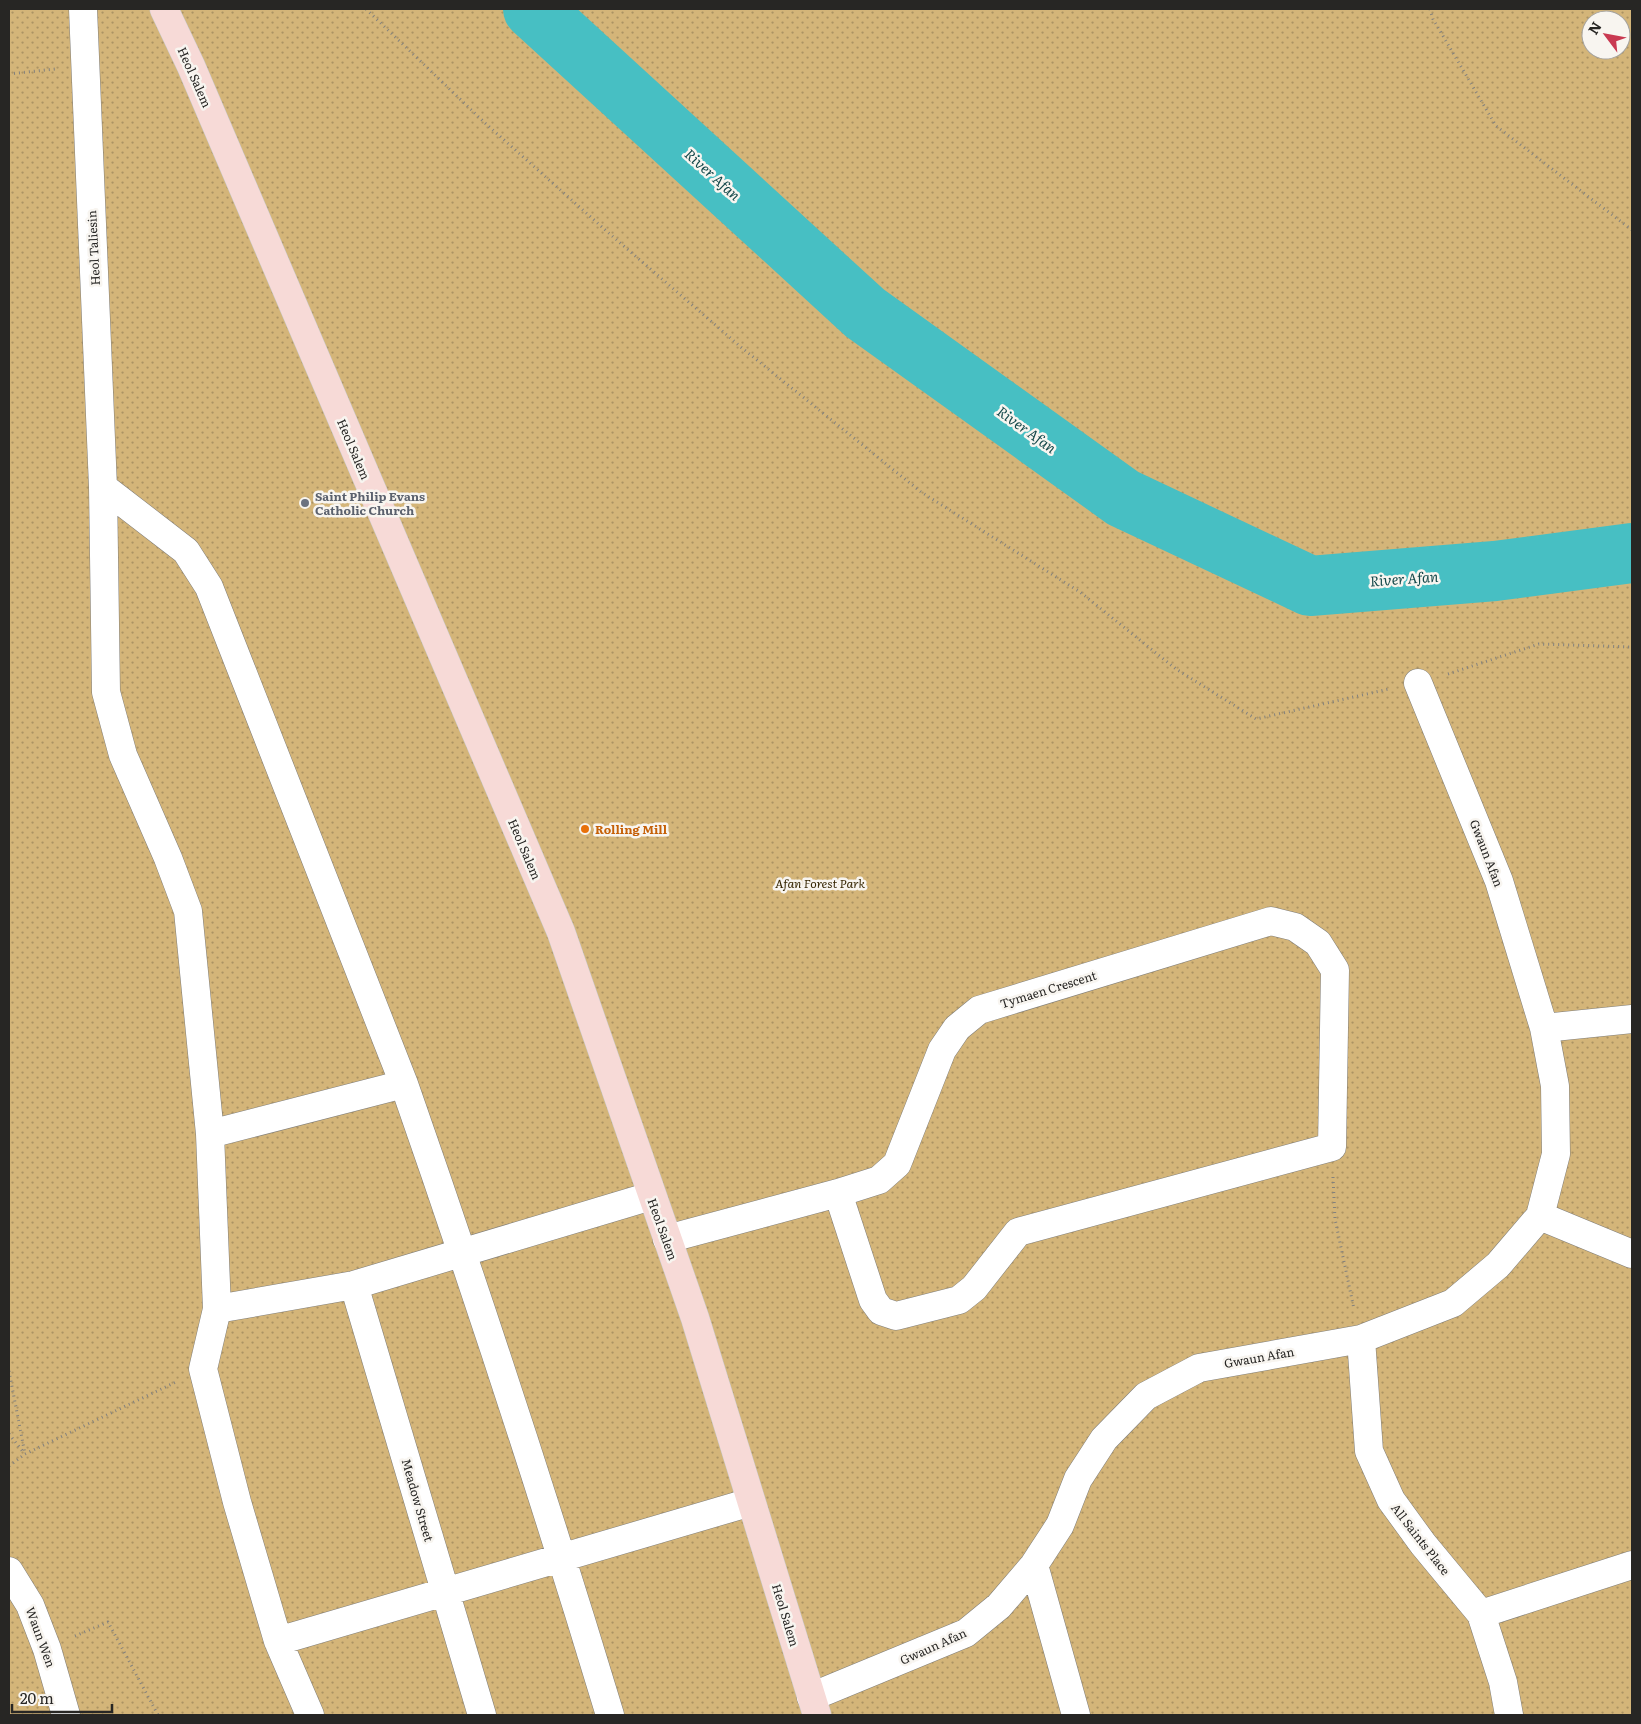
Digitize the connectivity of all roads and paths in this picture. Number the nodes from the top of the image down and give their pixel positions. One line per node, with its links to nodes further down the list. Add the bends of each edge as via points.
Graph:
1 (83, 9): 5 (street, Heol Taliesin)
2 (164, 9): 17 (main road, Heol Salem, via 561,932)
3 (366, 9): 10 (path, via 484,123 742,348 921,492 1080,592 1176,669 1256,719)
4 (1430, 9): 7 (path, via 1496,126)
5 (85, 66): 6 (path); 8 (street, Heol Taliesin)
6 (9, 74)
7 (1632, 230)
8 (103, 487): 13 (street, via 186,551 209,588); 14 (street, Heol Taliesin, via 106,692 122,755 188,911)
9 (1632, 647): 10 (path, via 1539,644)
10 (1418, 683): 12 (street, Gwaun Afan, via 1499,881)
11 (1632, 1019): 12 (street)
12 (1544, 1028): 18 (street, Gwaun Afan, via 1555,1086 1556,1154)
13 (404, 1084): 14 (street); 20 (street)
14 (210, 1134): 23 (street, Heol Taliesin)
15 (1332, 1147): 16 (street, via 1018,1232 974,1288 959,1300 896,1316 881,1311 873,1300); 16 (street, Tymaen Crescent, via 1335,970 1318,943 1295,927 1271,921 979,1010 956,1028 942,1050 897,1164 879,1180); 24 (path, via 1335,1220)
16 (838, 1193): 19 (street, Tymaen Crescent)
17 (651, 1196): 19 (main road, Heol Salem); 20 (street)
18 (1540, 1216): 21 (street); 24 (street, Gwaun Afan, via 1498,1265 1453,1303)
19 (667, 1239): 30 (main road, Heol Salem, via 695,1318)
20 (463, 1253): 22 (street); 31 (street)
21 (1632, 1254)
22 (354, 1285): 23 (street); 35 (street, Meadow Street)
23 (217, 1310): 25 (street, Heol Taliesin)
24 (1361, 1339): 32 (street, Gwaun Afan, via 1199,1368 1146,1396 1104,1439 1078,1479 1060,1525); 36 (street, All Saints Place, via 1369,1451 1391,1500)
25 (203, 1369): 28 (path); 37 (street, via 237,1502)
26 (9, 1371): 28 (path)
27 (9, 1434): 28 (path)
28 (25, 1454): 29 (path)
29 (9, 1466)
30 (751, 1502): 31 (street); 39 (main road, Heol Salem)
31 (563, 1558): 35 (street); 44 (street)
32 (1034, 1565): 39 (street, Gwaun Afan, via 998,1606 966,1633); 45 (street)
33 (1632, 1565): 36 (street)
34 (9, 1571): 38 (street, Waun Wen, via 30,1605)
35 (445, 1592): 37 (street); 43 (street, Meadow Street)
36 (1481, 1614): 46 (street, All Saints Place, via 1503,1682)
37 (278, 1641): 42 (street)
38 (47, 1649): 40 (street, Waun Wen); 41 (path, via 108,1622)
39 (814, 1706)
40 (60, 1712)
41 (158, 1715)
42 (310, 1715)
43 (482, 1715)
44 (610, 1715)
45 (1076, 1715)
46 (1509, 1715)

